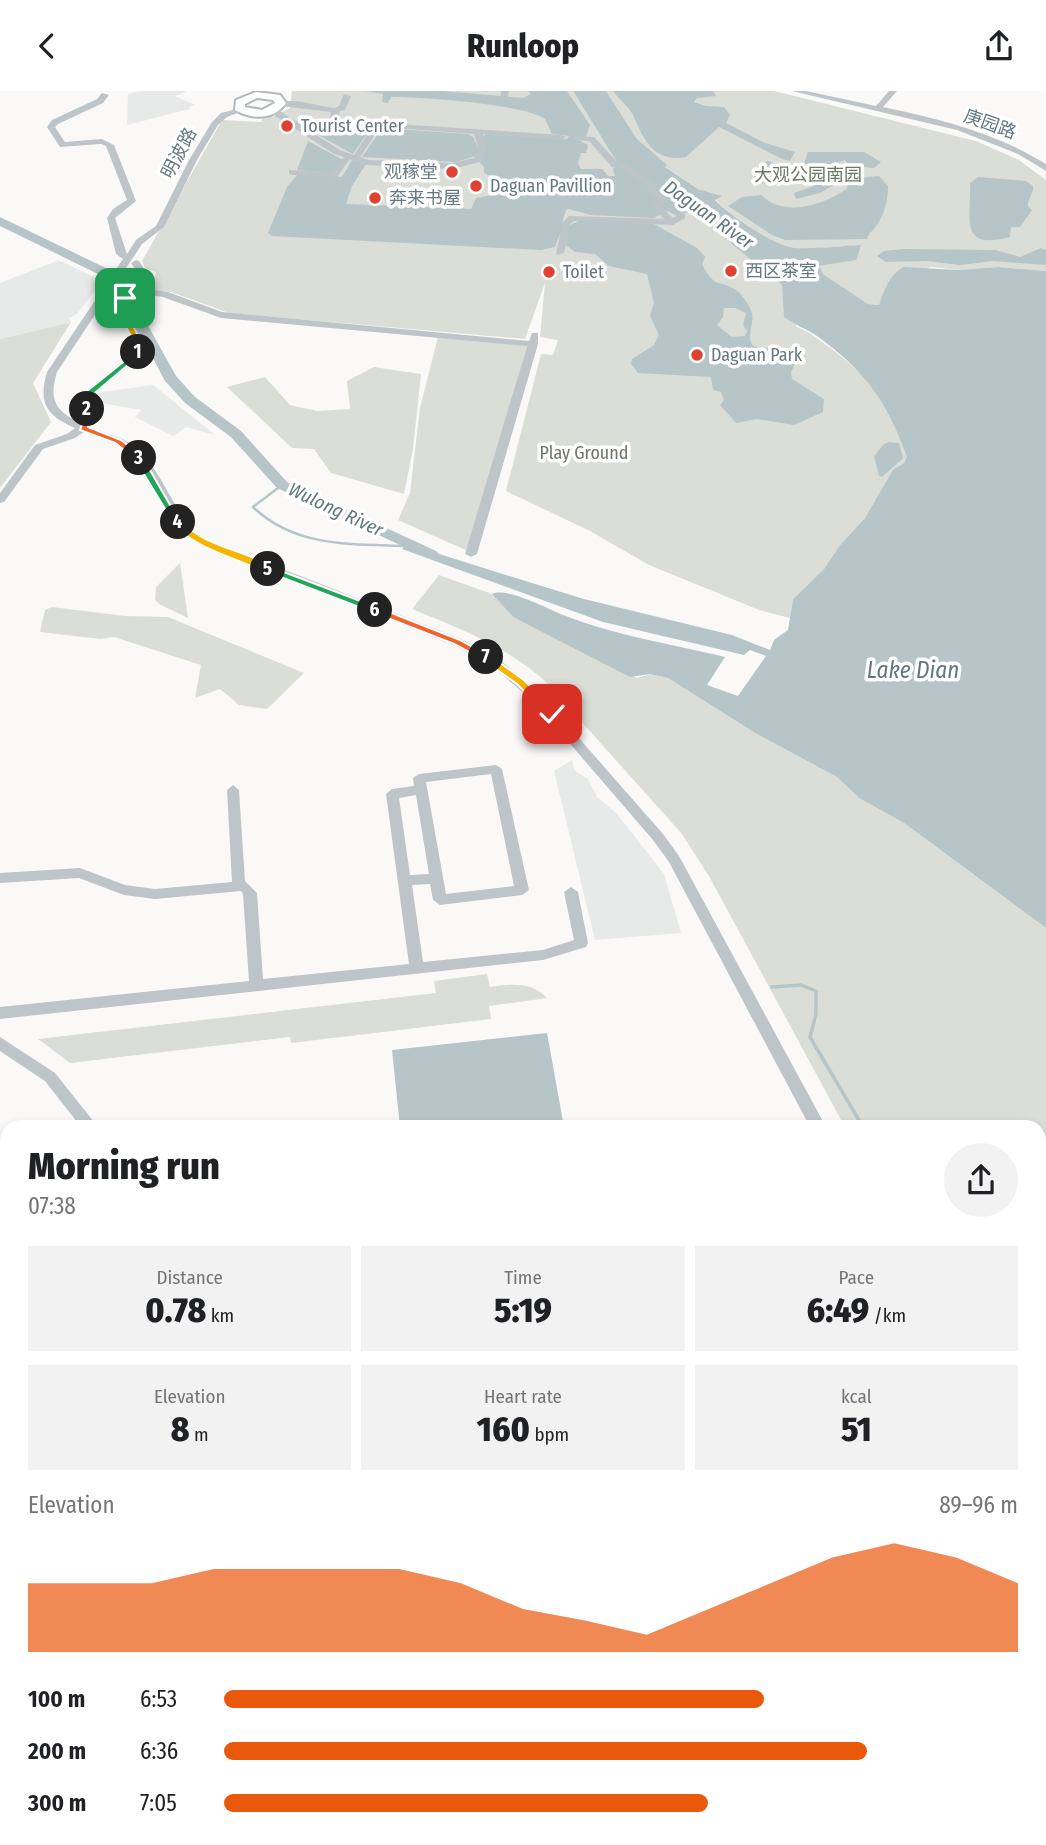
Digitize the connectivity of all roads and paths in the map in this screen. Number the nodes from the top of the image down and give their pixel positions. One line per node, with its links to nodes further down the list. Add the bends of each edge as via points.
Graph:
1 (121, 91): 27 (street, via 101,95 100,101 51,127 63,145 99,141 110,145 132,201 111,218 121,254)
2 (237, 91): 6 (main road)
3 (796, 91): 22 (street, 庚园路, via 978,134)
4 (810, 91): 9 (street)
5 (893, 91): 9 (street)
6 (249, 96): 8 (main road, via 270,95 280,100); 10 (main road, via 240,101)
7 (347, 96): 11 (street)
8 (277, 107): 10 (main road, via 259,114); 11 (street, via 303,103); 12 (street)
9 (879, 107): 21 (street, via 982,132)
10 (241, 110): 27 (street, 明波路, via 224,115 215,124 160,227 144,236)
11 (336, 110): 14 (street)
12 (296, 123): 13 (street); 16 (street)
13 (314, 124): 14 (street); 16 (street)
14 (331, 125): 15 (street)
15 (376, 127): 17 (street); 20 (street)
16 (304, 131): 20 (street)
17 (478, 132): 18 (street); 20 (street, via 482,152 473,161 439,168)
18 (562, 137)
19 (577, 138): 25 (street, via 590,139 615,165 622,165 653,187 652,192 663,200 656,207)
20 (359, 158): 23 (street, via 334,175)
21 (1046, 162)
22 (1046, 168)
23 (292, 172)
24 (682, 216): 25 (street)
25 (673, 222): 26 (street, via 581,217 568,221)
26 (558, 253)
27 (132, 261): 28 (street, via 142,269 146,285); 29 (street, via 111,283 48,385 55,409)
28 (142, 293): 29 (street, via 125,298 122,304 140,347 138,353 85,397 88,417); 31 (street, via 165,294 221,315 534,339)
29 (83, 428): 30 (street, via 39,447); 44 (street, via 136,454 178,522 197,539 457,642 495,662 530,691 674,859)
30 (0, 500)
31 (471, 554)
32 (233, 790): 37 (street)
33 (421, 790): 34 (street); 34 (street, via 419,778 496,769 522,890 440,900); 36 (street, via 392,794)
34 (436, 878): 36 (street)
35 (0, 879): 37 (street, via 80,873 124,890 155,894)
36 (404, 881): 39 (street)
37 (239, 885): 40 (street, via 250,893)
38 (571, 892): 39 (street, via 580,943 543,955)
39 (417, 969): 40 (street)
40 (256, 986): 41 (street)
41 (0, 1013)
42 (0, 1042): 43 (street, via 50,1077)
43 (84, 1120)
44 (814, 1120)

